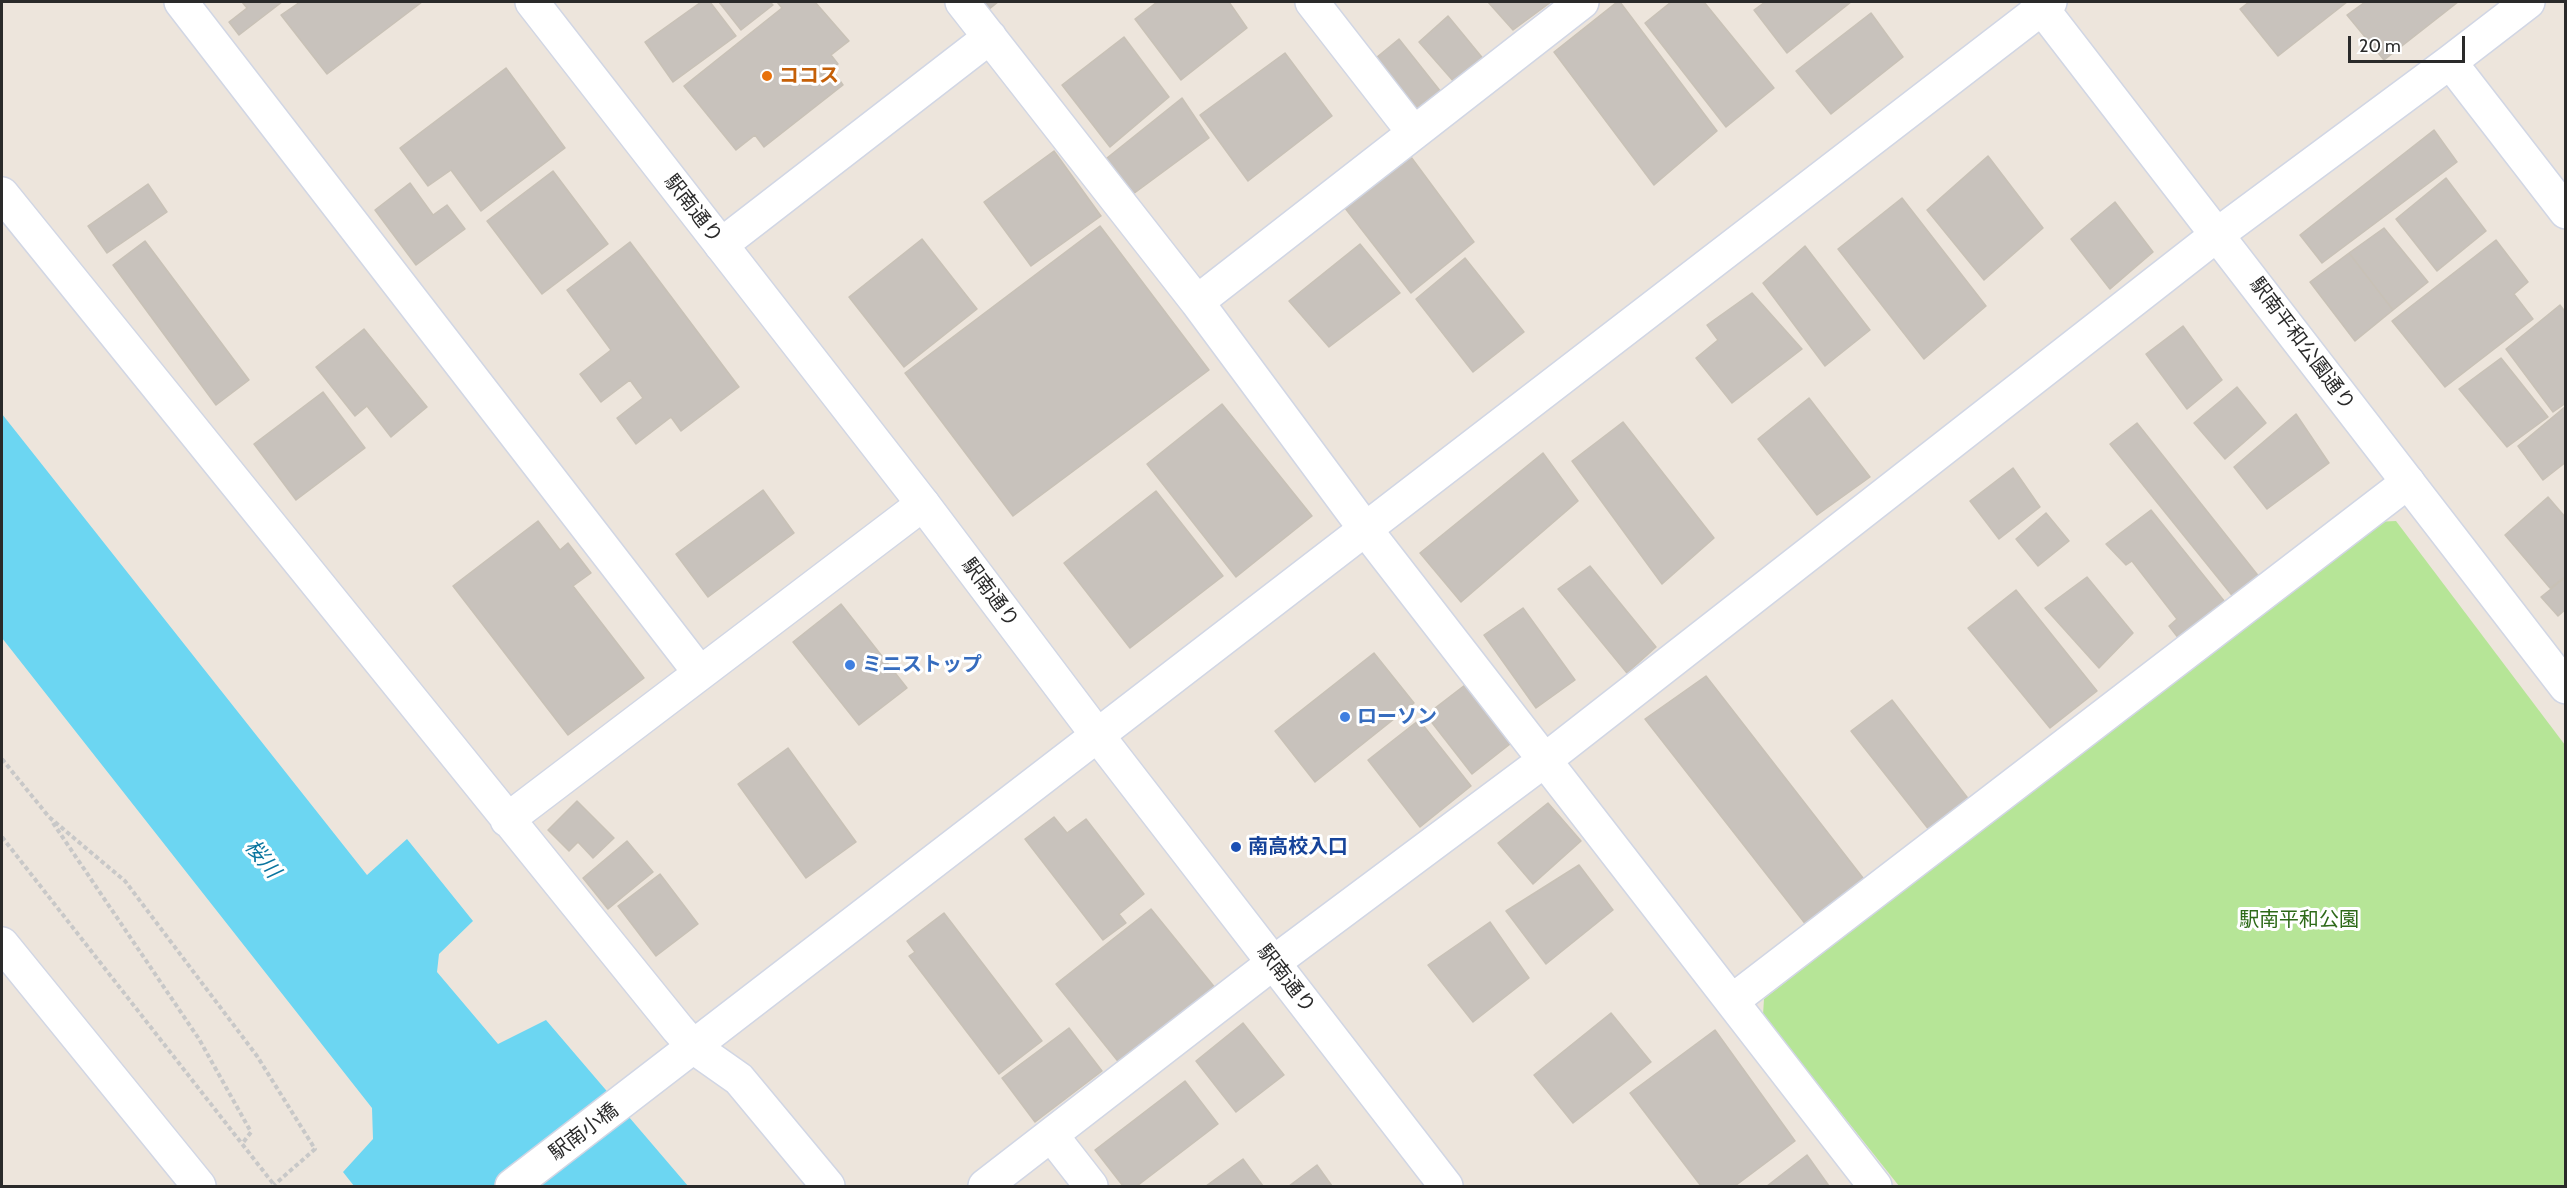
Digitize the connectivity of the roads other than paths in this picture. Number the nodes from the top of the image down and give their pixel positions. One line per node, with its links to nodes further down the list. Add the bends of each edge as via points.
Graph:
1 (182, 2): 19 (street)
2 (532, 2): 14 (street, 駅南通り)
3 (962, 2): 8 (street)
4 (1312, 2): 10 (street)
5 (1582, 2): 10 (street)
6 (2528, 2): 9 (street)
7 (2043, 4): 13 (street, 駅南平和公園通り); 18 (street, 駅南小橋)
8 (990, 38): 14 (street); 15 (street)
9 (2450, 62): 12 (street); 13 (street)
10 (1414, 133): 15 (street)
11 (2, 194): 23 (street)
12 (2565, 212)
13 (2218, 234): 16 (street, 駅南平和公園通り); 22 (street)
14 (721, 245): 17 (street, 駅南通り)
15 (1197, 302): 18 (street)
16 (2408, 482): 20 (street, 駅南平和公園通り); 26 (street)
17 (923, 504): 19 (street); 21 (street, 駅南通り)
18 (1366, 530): 21 (street, 駅南小橋); 22 (street)
19 (700, 673): 23 (street)
20 (2565, 687)
21 (1098, 736): 25 (street, 駅南通り); 27 (street, 駅南小橋)
22 (1545, 760): 25 (street); 26 (street)
23 (507, 820): 27 (street)
24 (2, 944): 29 (street)
25 (1273, 963): 28 (street); 34 (street, 駅南通り)
26 (1732, 1001): 35 (street)
27 (695, 1047): 30 (street, 駅南小橋); 31 (street, via 739,1079)
28 (1052, 1136): 32 (street); 33 (street)
29 (199, 1186)
30 (512, 1186)
31 (828, 1186)
32 (985, 1186)
33 (1091, 1186)
34 (1446, 1186)
35 (1875, 1186)

